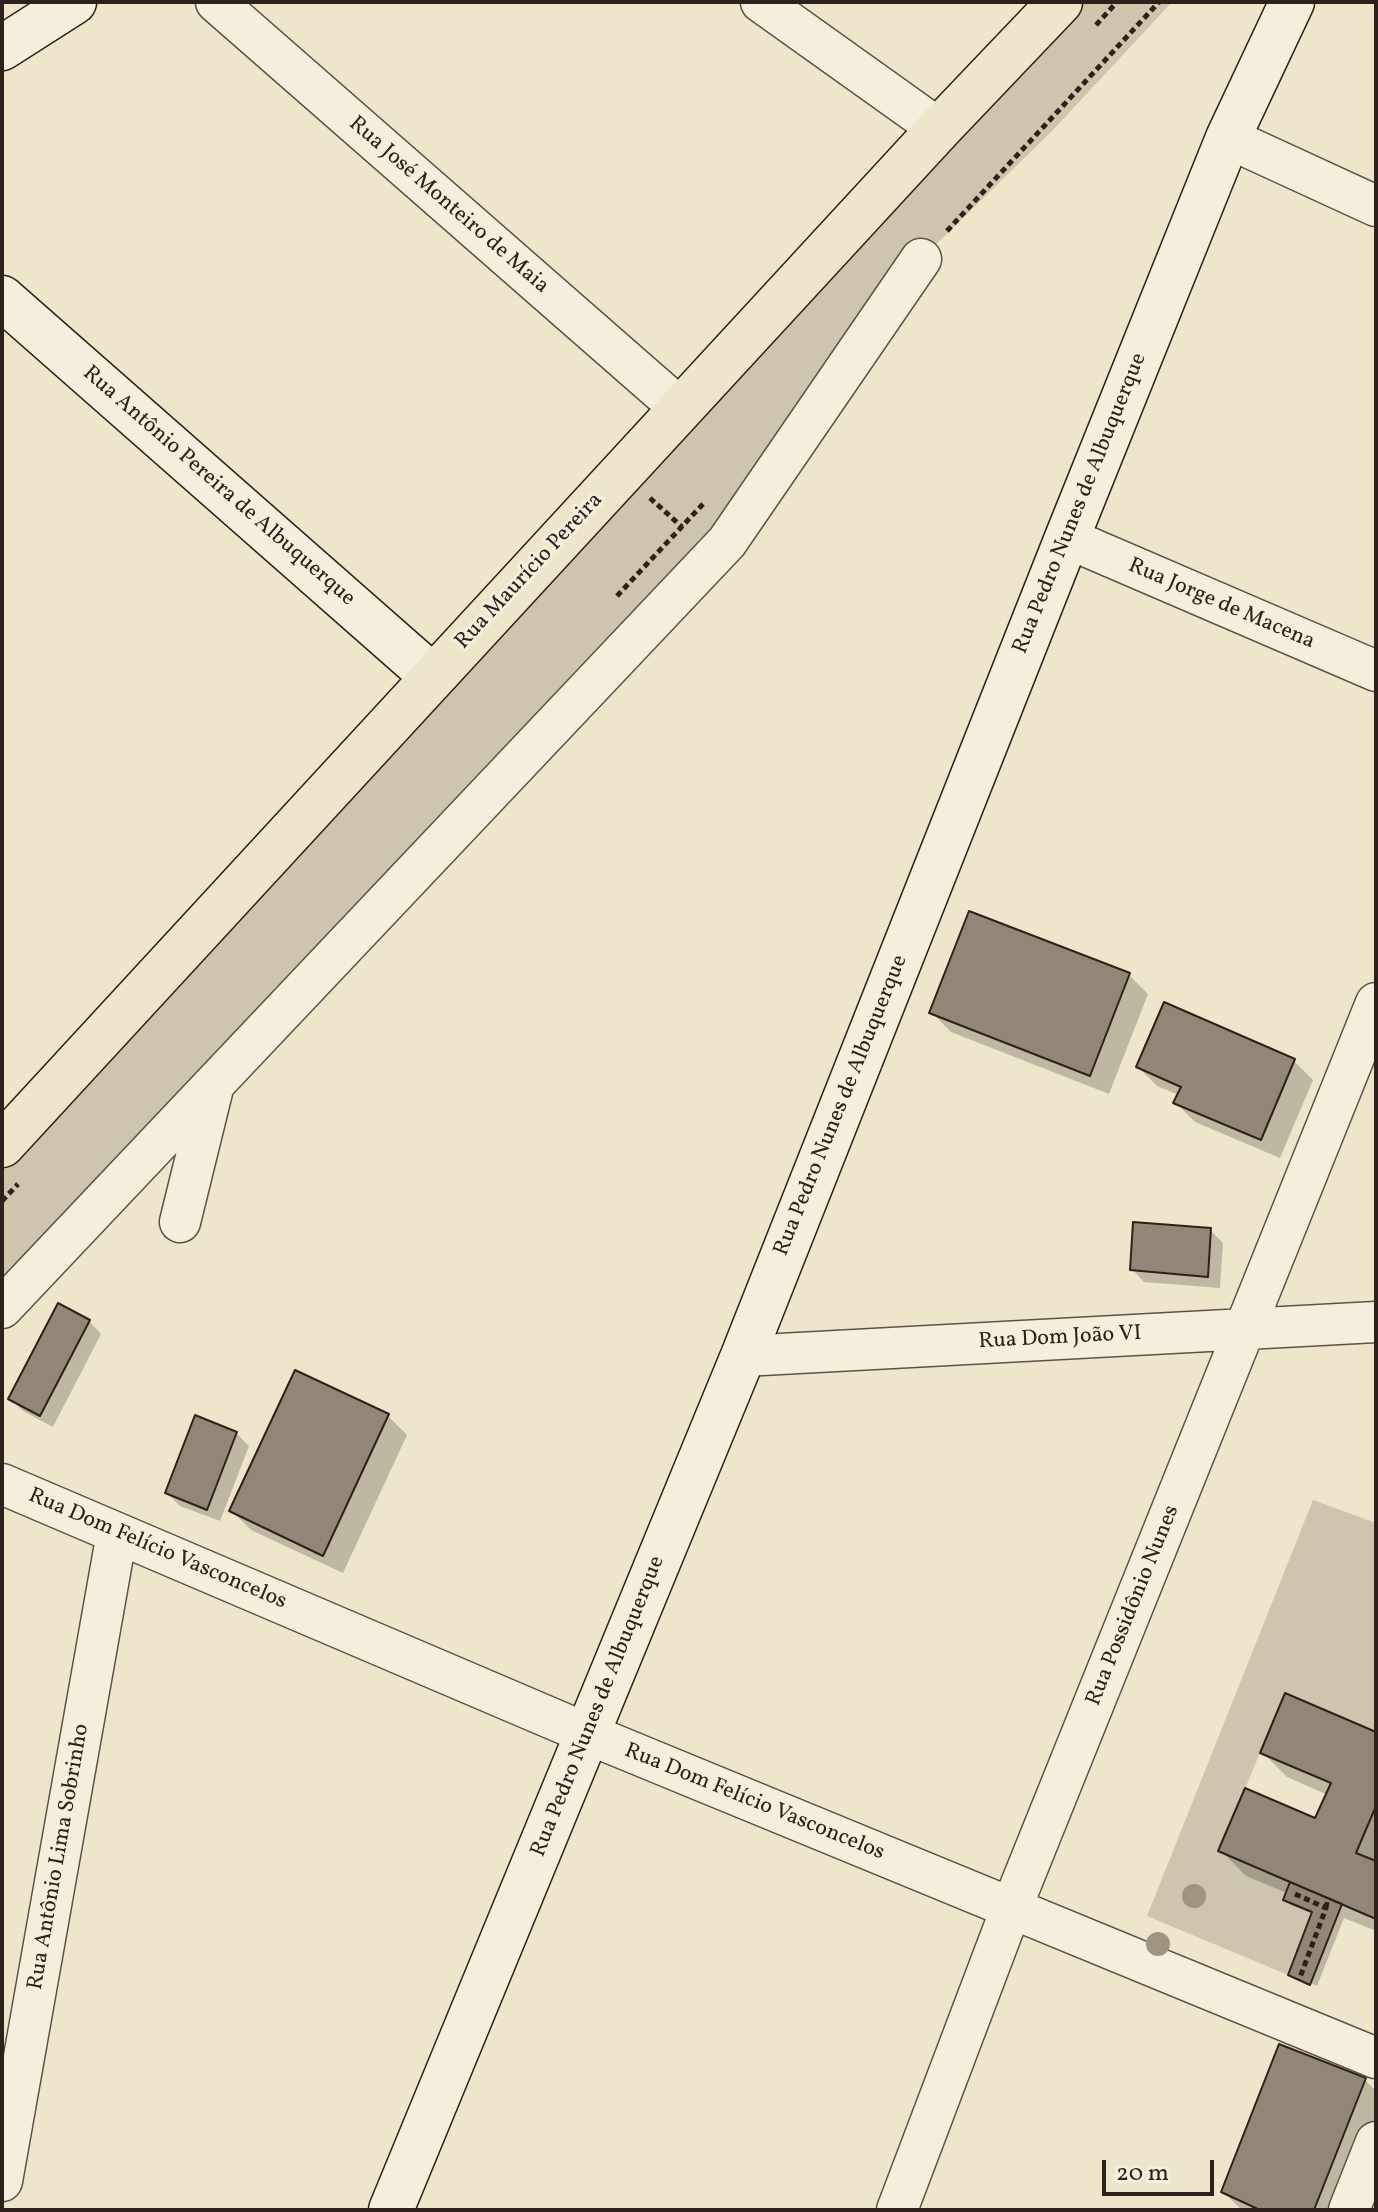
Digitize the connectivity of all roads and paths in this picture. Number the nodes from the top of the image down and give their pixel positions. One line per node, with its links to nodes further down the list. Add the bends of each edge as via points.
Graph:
1 (216, 2): 13 (street, Rua José Monteiro de Maia)
2 (761, 2): 8 (street)
3 (1060, 2): 8 (main road, Rua Maurício Pereira)
4 (1159, 2): 11 (path)
5 (1292, 2): 9 (street, Rua Pedro Nunes de Albuquerque)
6 (61, 6): 7 (street)
7 (2, 48)
8 (939, 129): 13 (main road, Rua Maurício Pereira)
9 (1228, 138): 10 (street); 15 (street, Rua Pedro Nunes de Albuquerque)
10 (1376, 206)
11 (921, 259): 20 (street, via 727,542)
12 (2, 298): 18 (street, Rua Antônio Pereira de Albuquerque)
13 (681, 409): 18 (main road, Rua Maurício Pereira)
14 (703, 503): 16 (path)
15 (1067, 538): 17 (street, Rua Jorge de Macena); 26 (street, Rua Pedro Nunes de Albuquerque)
16 (617, 596)
17 (1376, 671)
18 (433, 677): 21 (main road, Rua Maurício Pereira)
19 (1376, 1003): 25 (street, Rua Possidônio Nunes)
20 (214, 1084): 22 (street); 23 (street)
21 (2, 1145)
22 (180, 1222)
23 (2, 1308)
24 (1376, 1322): 25 (street, Rua Dom João VI)
25 (1246, 1328): 26 (street, Rua Dom João VI); 33 (street, Rua Possidônio Nunes)
26 (743, 1356): 29 (street, Rua Pedro Nunes de Albuquerque)
27 (2, 1484): 28 (street, Rua Dom Felício Vasconcelos)
28 (117, 1533): 29 (street, Rua Dom Felício Vasconcelos); 37 (street, Rua Antônio Lima Sobrinho)
29 (588, 1734): 33 (street, Rua Dom Felício Vasconcelos); 38 (street, Rua Pedro Nunes de Albuquerque)
30 (1295, 1894): 32 (path)
31 (1328, 1898): 32 (path)
32 (1326, 1908): 34 (path)
33 (1011, 1909): 35 (street, Rua Dom Felício Vasconcelos); 39 (street, Rua Possidônio Nunes)
34 (1299, 1980)
35 (1376, 2058)
36 (1376, 2142): 40 (street)
37 (2, 2181)
38 (391, 2210)
39 (897, 2210)
40 (1349, 2210)

